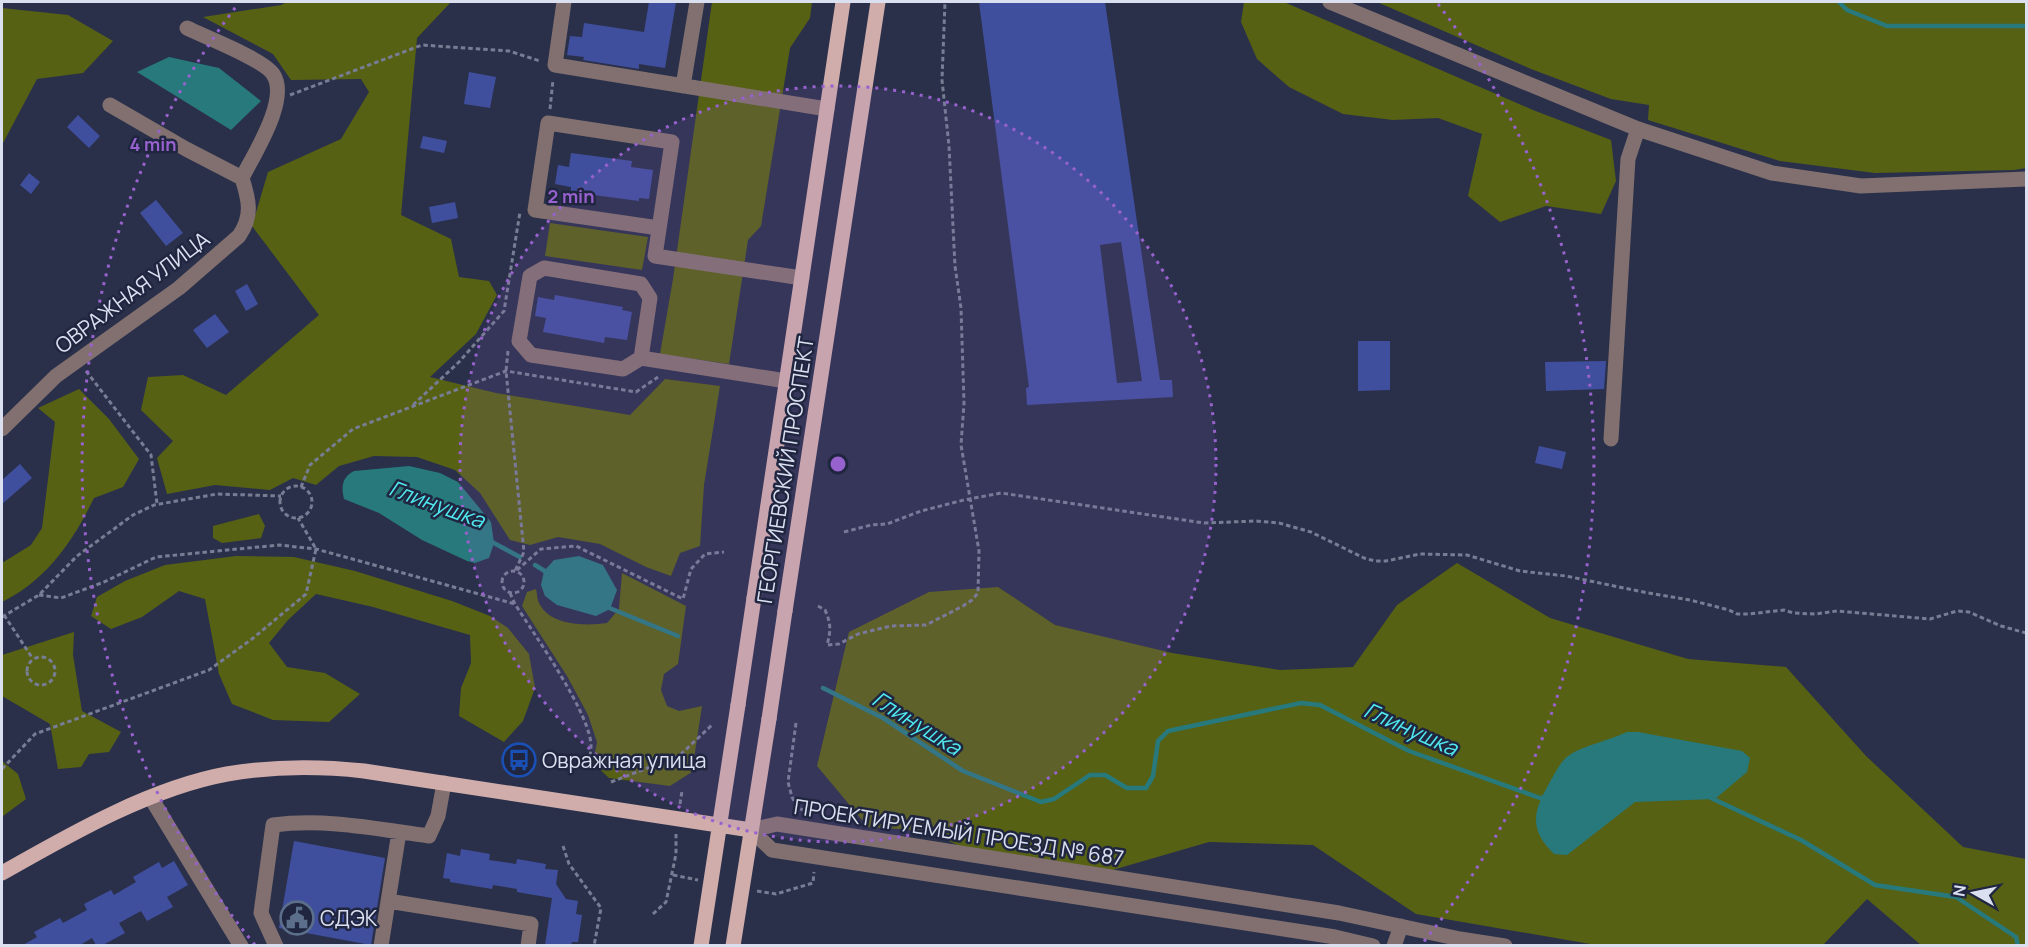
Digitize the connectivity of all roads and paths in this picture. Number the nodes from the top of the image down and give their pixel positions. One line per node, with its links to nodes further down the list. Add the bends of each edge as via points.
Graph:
1 (564, 2): 8 (street)
2 (697, 2): 9 (street)
3 (843, 2): 12 (main road, ГЕОРГИЕВСКИЙ ПРОСПЕКТ)
4 (878, 2): 53 (main road, ГЕОРГИЕВСКИЙ ПРОСПЕКТ, bridge)
5 (945, 2): 30 (path, via 942,80 961,309 962,445)
6 (1330, 2): 14 (street)
7 (187, 28): 10 (street, via 269,69 276,81)
8 (555, 65): 9 (street); 10 (path, via 509,51 422,45); 13 (path)
9 (683, 86): 12 (street)
10 (278, 100): 15 (street)
11 (110, 105): 15 (street)
12 (827, 109): 19 (main road, ГЕОРГИЕВСКИЙ ПРОСПЕКТ)
13 (548, 123): 17 (street); 18 (street, via 672,142)
14 (1638, 129): 16 (street, via 1772,173 1861,186); 27 (street, via 1628,159)
15 (242, 177): 21 (street, ОВРАЖНАЯ УЛИЦА, via 249,217 239,236 179,288)
16 (2026, 179)
17 (535, 210): 18 (street); 25 (path, via 521,207 504,310 459,362)
18 (659, 228): 19 (street, via 655,256)
19 (802, 278): 24 (main road, ГЕОРГИЕВСКИЙ ПРОСПЕКТ)
20 (641, 358): 20 (street, via 623,369 531,355 519,341 530,276 544,268 641,284 650,298); 22 (street)
21 (78, 360): 26 (street, ОВРАЖНАЯ УЛИЦА, via 39,391); 31 (path, via 151,455)
22 (676, 364): 23 (path, via 636,392); 24 (street)
23 (506, 371): 25 (path); 36 (path, via 524,552)
24 (786, 381): 52 (main road, ГЕОРГИЕВСКИЙ ПРОСПЕКТ, bridge)
25 (412, 406): 28 (path, via 354,429 310,465)
26 (2, 429)
27 (1611, 439)
28 (301, 487): 29 (path, via 291,487); 32 (path, via 309,494 311,504 307,514)
29 (281, 496): 31 (path, via 217,494); 32 (path, via 283,512)
30 (970, 499): 33 (path, via 887,524); 40 (path, via 979,551 978,593 972,600 926,625 891,626 827,645 830,623 825,610); 42 (path, via 1008,494 1204,523 1279,523 1311,532 1375,561 1420,554 1467,555 1520,571 1690,600 1737,614 1784,610 1815,614 1837,610 1930,619 1963,611)
31 (157, 505): 38 (path, via 133,515 78,556)
32 (298, 518): 34 (path)
33 (844, 532)
34 (316, 549): 38 (path, via 279,545 156,557 61,598); 39 (path); 46 (path, via 306,594 209,670 36,734)
35 (724, 552): 36 (path, via 705,554 691,569 683,598 576,546 541,549)
36 (515, 571): 37 (path, via 505,574 502,580); 37 (path, via 524,585)
37 (510, 593): 39 (path)
38 (39, 595): 41 (path)
39 (515, 604): 45 (path, via 582,714 592,745)
40 (818, 606)
41 (3, 616): 43 (path)
42 (2026, 633)
43 (33, 659): 43 (path, via 28,665 29,680 43,686 50,683 55,677 53,663 48,658)
44 (713, 724): 47 (path, via 679,756)
45 (588, 765)
46 (2, 769)
47 (611, 782)
48 (444, 783): 50 (main road, via 338,768 284,767 226,774); 51 (main road); 54 (street, via 438,816 429,836)
49 (682, 791): 51 (path)
50 (151, 798): 56 (main road); 60 (street)
51 (678, 819): 52 (main road); 58 (path, via 676,855 666,902)
52 (719, 825): 53 (main road); 65 (main road, ГЕОРГИЕВСКИЙ ПРОСПЕКТ)
53 (751, 830): 59 (street, ПРОЕКТИРУЕМЫЙ ПРОЕЗД № 687, via 777,824); 66 (main road, ГЕОРГИЕВСКИЙ ПРОСПЕКТ); 67 (street, via 772,850)
54 (399, 832): 57 (street); 61 (street, via 298,821 273,825 261,913)
55 (563, 846): 64 (path, via 568,864 600,908)
56 (2, 873)
57 (388, 901): 62 (street); 63 (street, via 531,924)
58 (652, 914)
59 (1401, 926): 68 (street); 69 (street); 70 (street, ПРОЕКТИРУЕМЫЙ ПРОЕЗД № 687)
60 (242, 945)
61 (276, 945)
62 (381, 945)
63 (528, 945)
64 (594, 945)
65 (701, 945)
66 (733, 945)
67 (1373, 945)
68 (1394, 945)
69 (1402, 945)
70 (1505, 945)

